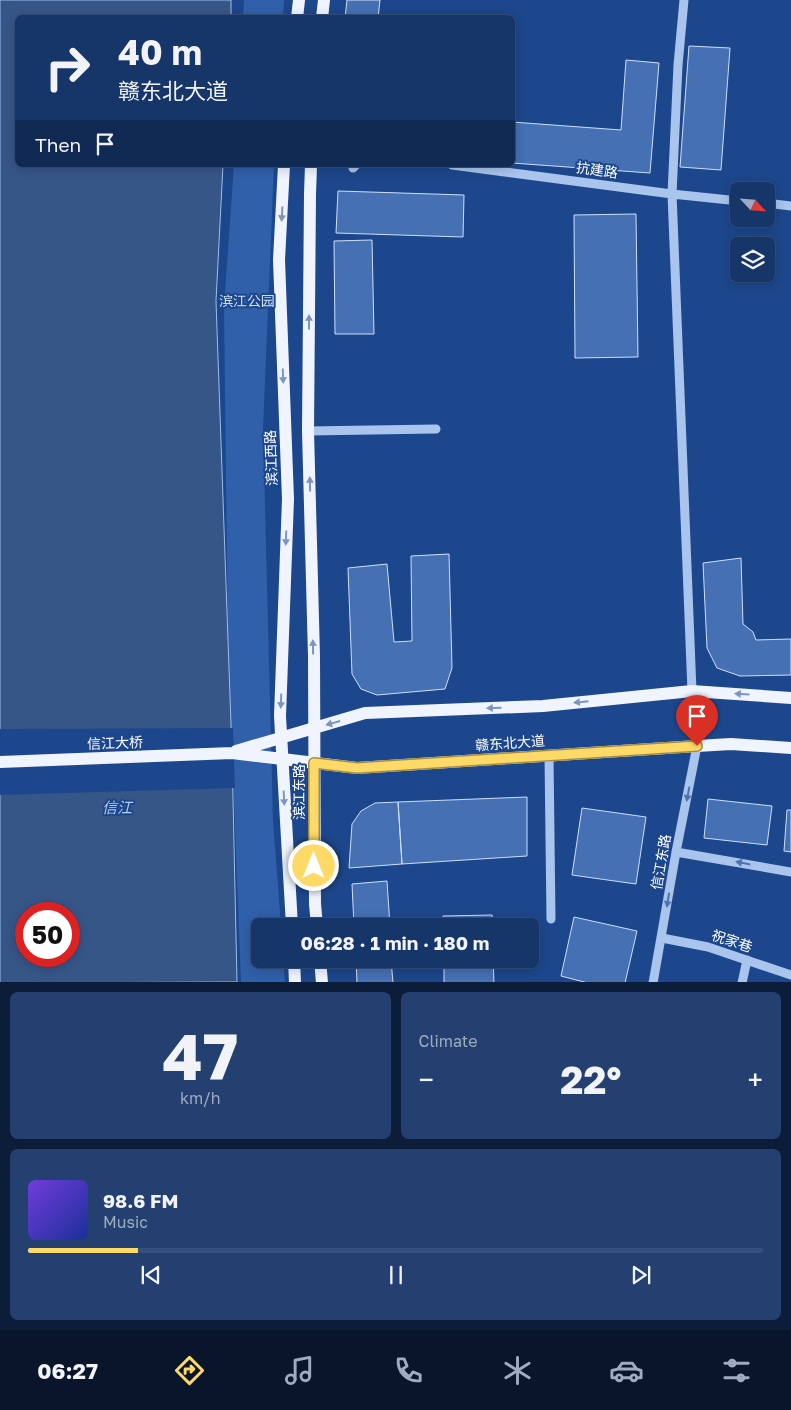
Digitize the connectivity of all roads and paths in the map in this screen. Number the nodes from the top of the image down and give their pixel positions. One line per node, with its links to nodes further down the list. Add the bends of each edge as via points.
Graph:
1 (298, 0): 4 (main road)
2 (324, 0): 5 (main road)
3 (684, 0): 9 (street)
4 (297, 15)
5 (322, 15)
6 (284, 167): 20 (main road, 滨江西路, one-way to 20, via 279,260 288,499 280,706)
7 (311, 167): 14 (main road, one-way to 7)
8 (467, 167): 9 (street, 抗建路)
9 (672, 194): 10 (street, 抗建路); 15 (street)
10 (730, 200)
11 (775, 205): 12 (street)
12 (791, 206)
13 (436, 429): 14 (street)
14 (308, 431): 17 (main road, one-way to 14)
15 (692, 691): 16 (main road, one-way to 15); 17 (main road, one-way to 17, via 543,706 365,713)
16 (791, 698)
17 (314, 728): 20 (main road); 24 (main road, 滨江东路)
18 (697, 746): 19 (main road, 赣东北大道, via 731,744); 22 (main road, 赣东北大道); 25 (street, 信江东路, one-way to 25)
19 (791, 748)
20 (282, 749): 21 (main road, 赣东北大道); 21 (main road); 24 (main road, 赣东北大道); 27 (main road, 滨江东路, one-way to 27)
21 (232, 753): 23 (main road, 信江大桥)
22 (549, 755): 24 (main road, 赣东北大道, via 357,768); 29 (street)
23 (0, 762)
24 (314, 763): 28 (main road, 滨江东路)
25 (676, 852): 26 (street, one-way to 25); 30 (street, 信江东路, one-way to 30)
26 (791, 872)
27 (292, 918)
28 (315, 918)
29 (551, 919)
30 (662, 938): 31 (street, 祝家巷, via 708,947); 37 (street, 信江东路)
31 (747, 960): 34 (street, 祝家巷); 38 (street)
32 (294, 968): 35 (main road)
33 (321, 968): 36 (main road)
34 (791, 976)
35 (295, 982)
36 (322, 982)
37 (653, 982)
38 (742, 982)

